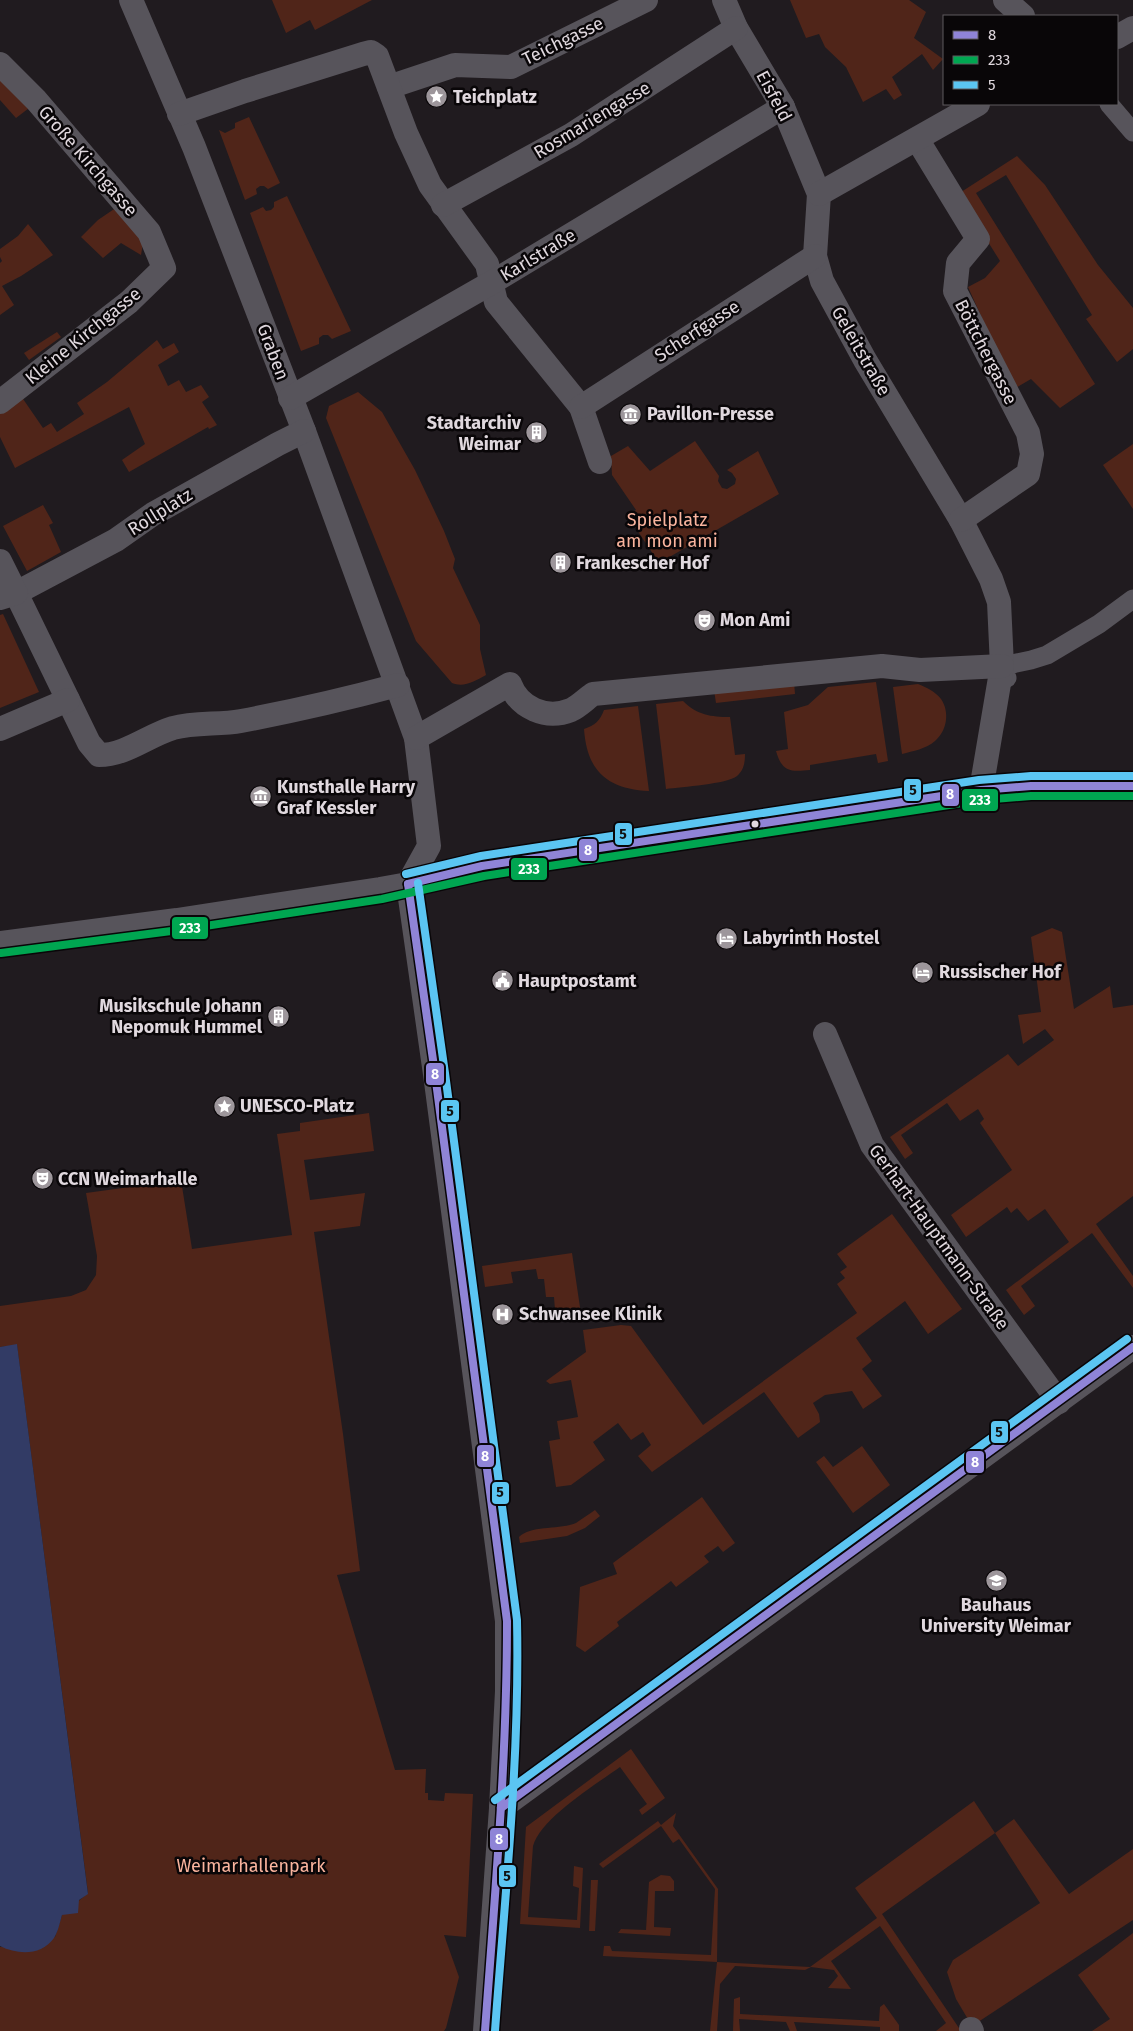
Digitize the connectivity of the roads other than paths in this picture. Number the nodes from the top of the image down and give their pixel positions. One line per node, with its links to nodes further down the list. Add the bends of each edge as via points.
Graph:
1 (131, 0): 14 (street, Graben)
2 (646, 0): 10 (street, Teichgasse, via 511,67 455,65)
3 (724, 0): 6 (street, Eisfeld)
4 (1005, 0): 5 (street)
5 (1022, 15)
6 (736, 28): 13 (street, Eisfeld); 18 (street, Rosmariengasse, via 571,135)
7 (1133, 28): 8 (street)
8 (1118, 36)
9 (0, 64): 20 (street, Große Kirchgasse, via 36,100 149,232)
10 (389, 87): 14 (street, via 377,56 371,52); 18 (street, via 406,133 430,184)
11 (976, 105): 16 (street)
12 (1110, 105): 15 (street)
13 (783, 107): 17 (street, Eisfeld); 21 (street, Karlstraße)
14 (179, 114): 22 (street, Graben)
15 (1133, 132)
16 (917, 140): 17 (street); 27 (street, Böttchergasse, via 978,239 958,263 955,291 1028,433 1032,454 1028,474)
17 (819, 194): 19 (street, Geleitstraße)
18 (444, 205): 21 (street, via 487,264)
19 (815, 256): 24 (street, Scherfgasse); 27 (street, Geleitstraße, via 822,281 837,312)
20 (164, 268): 23 (street, Kleine Kirchgasse, via 128,302)
21 (491, 283): 22 (street, Karlstraße); 24 (street, via 496,302)
22 (290, 398): 25 (street, Graben)
23 (0, 402)
24 (581, 407): 26 (street)
25 (304, 431): 29 (street, Rollplatz, via 153,514 116,540); 32 (street, Graben)
26 (600, 462)
27 (961, 520): 31 (street, Geleitstraße, via 999,602)
28 (0, 561): 29 (street)
29 (8, 596): 33 (street)
30 (1133, 599): 31 (street, via 1047,655)
31 (1005, 672): 35 (street, via 882,666 593,694 571,710 544,714 522,703 510,684); 37 (street, Geleitstraße)
32 (398, 685): 33 (street, via 239,721 173,728 112,755 98,755); 35 (street, Graben)
33 (68, 700): 34 (street)
34 (0, 729)
35 (416, 738): 38 (street, Graben, via 429,846)
36 (1133, 786): 37 (street, via 1031,786)
37 (981, 790): 38 (street, via 482,866)
38 (408, 884): 39 (street); 43 (street, via 506,1613 508,1683)
39 (0, 943)
40 (825, 1034): 42 (street, Gerhart-Hauptmann-Straße, via 872,1145)
41 (1133, 1347): 42 (street)
42 (1059, 1402): 43 (street)
43 (501, 1808): 44 (street)
44 (484, 2025)

